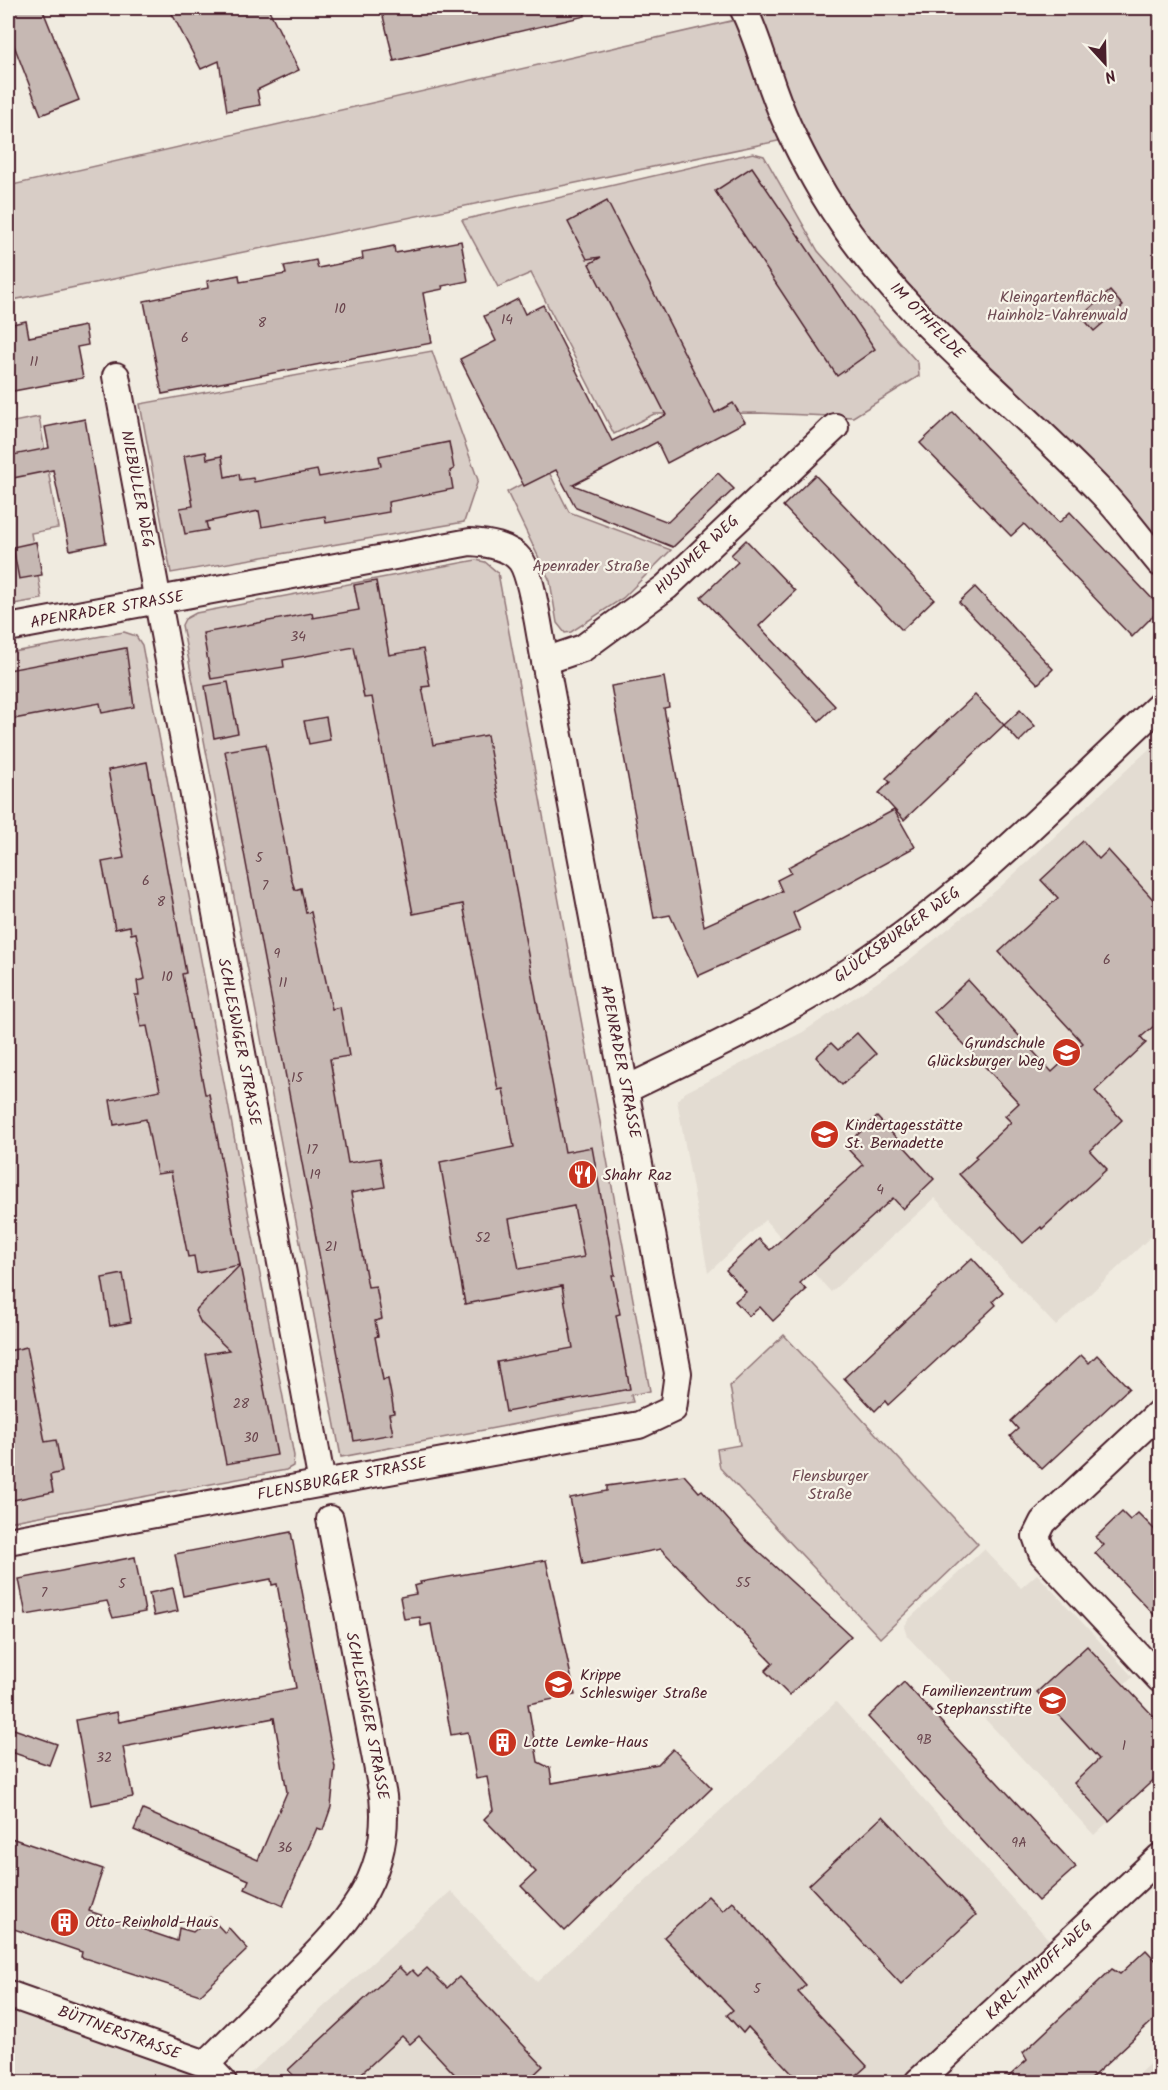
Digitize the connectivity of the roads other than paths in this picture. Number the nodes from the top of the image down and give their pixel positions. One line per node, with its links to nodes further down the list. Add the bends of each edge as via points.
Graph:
1 (743, 8): 4 (street, IM OTHFELDE, via 792,138 860,248 926,322 1103,494)
2 (116, 376): 5 (street, NIEBÜLLER WEG)
3 (835, 427): 7 (street, HUSUMER WEG, via 666,587 583,648)
4 (1161, 563)
5 (158, 601): 6 (street, APENRADER STRASSE); 7 (street, APENRADER STRASSE, via 470,543 490,543 521,561 528,576); 12 (street, SCHLESWIGER STRASSE)
6 (8, 628)
7 (545, 661): 9 (street, APENRADER STRASSE)
8 (1161, 705): 9 (street, GLÜCKSBURGER WEG, via 950,900 899,938 802,1002)
9 (625, 1090): 10 (street, APENRADER STRASSE, via 678,1373)
10 (673, 1409): 12 (street, FLENSBURGER STRASSE, via 639,1425)
11 (1161, 1412): 15 (street, via 1043,1522 1036,1536 1042,1553)
12 (322, 1483): 14 (street, FLENSBURGER STRASSE)
13 (330, 1519): 18 (street, SCHLESWIGER STRASSE, via 383,1796 379,1861 358,1907 332,1940)
14 (8, 1541)
15 (1161, 1679)
16 (1161, 1857): 20 (street, KARL-IMHOFF-WEG)
17 (8, 1994): 18 (street, BÜTTNERSTRASSE)
18 (206, 2064): 19 (street, BÜTTNERSTRASSE)
19 (224, 2082)
20 (918, 2082)

